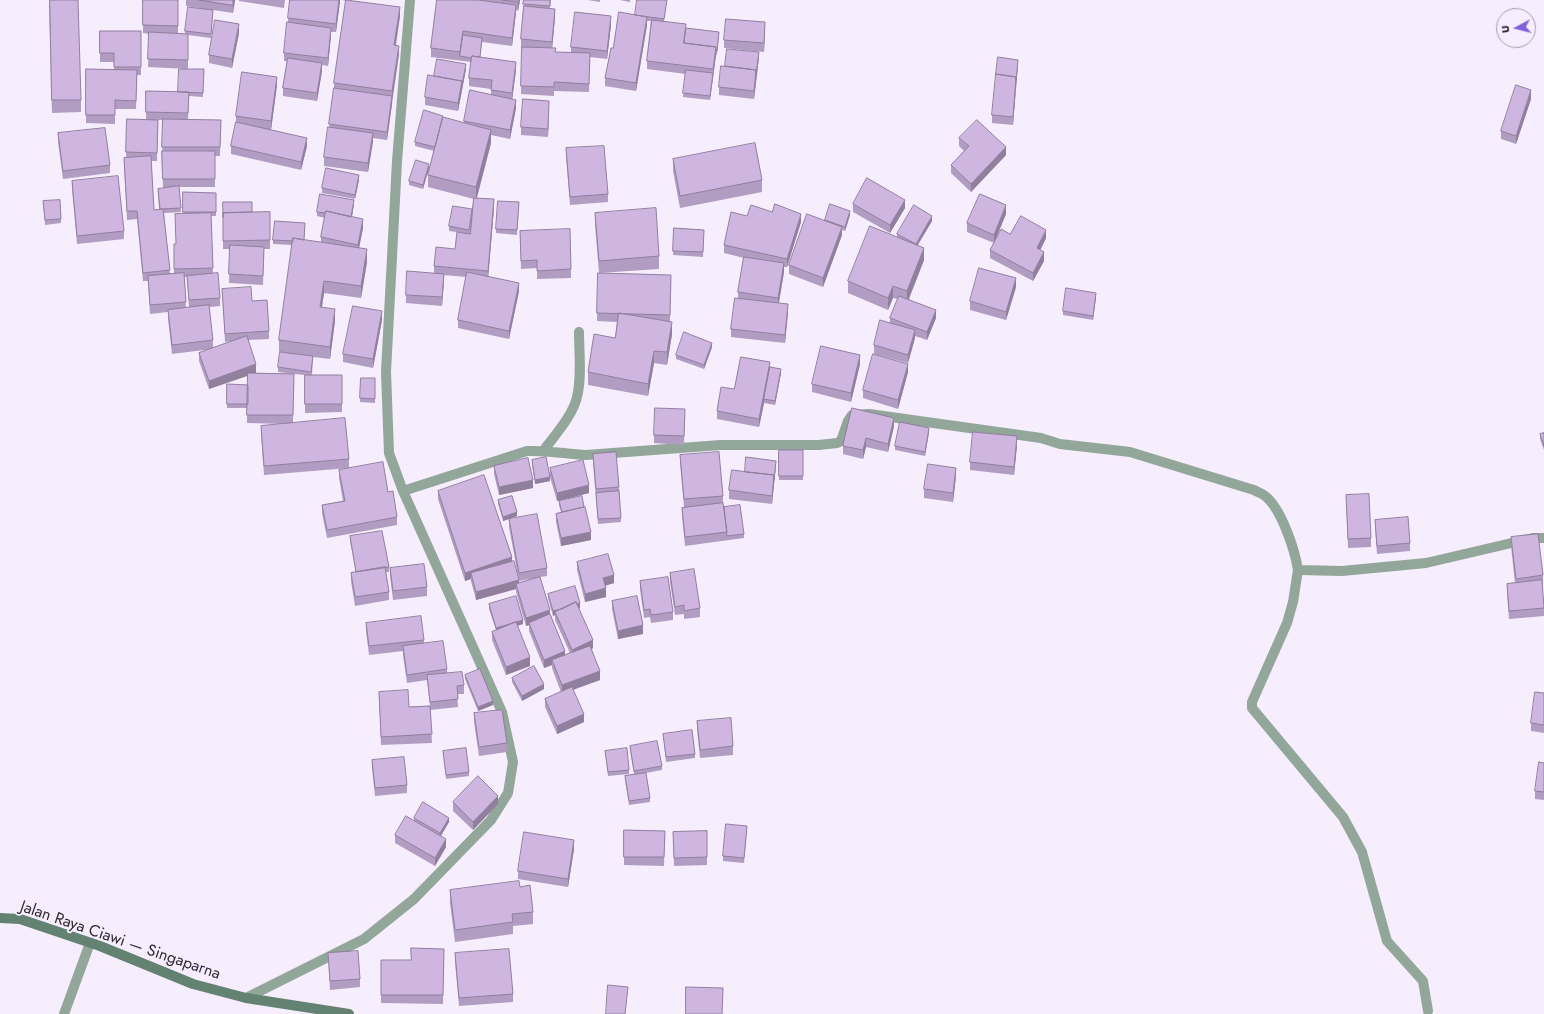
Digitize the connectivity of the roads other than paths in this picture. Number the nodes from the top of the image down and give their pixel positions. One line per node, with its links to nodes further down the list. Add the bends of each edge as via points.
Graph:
1 (410, 0): 4 (street, via 397,161 386,372 389,453)
2 (579, 332): 3 (street, via 577,398 565,423)
3 (544, 450): 4 (street, via 527,451); 6 (street, via 586,454 721,445 819,446 839,443 848,421 852,415 857,414 1130,452 1265,495 1273,504 1286,529 1296,556)
4 (403, 492): 9 (street, via 502,712 513,762 508,793 491,820 414,899 364,939)
5 (1544, 538): 6 (street, via 1533,538 1426,563 1342,571)
6 (1298, 570): 10 (street, via 1294,602 1287,623 1252,702 1252,708 1343,817 1362,852 1387,941 1424,981)
7 (0, 918): 8 (main road, Jalan Raya Ciawi — Singaparna, via 20,919)
8 (90, 943): 9 (main road, Jalan Raya Ciawi — Singaparna, via 193,984); 11 (street)
9 (246, 998): 12 (main road, Jalan Raya Ciawi — Singaparna)
10 (1428, 1011)
11 (64, 1014)
12 (349, 1014)

